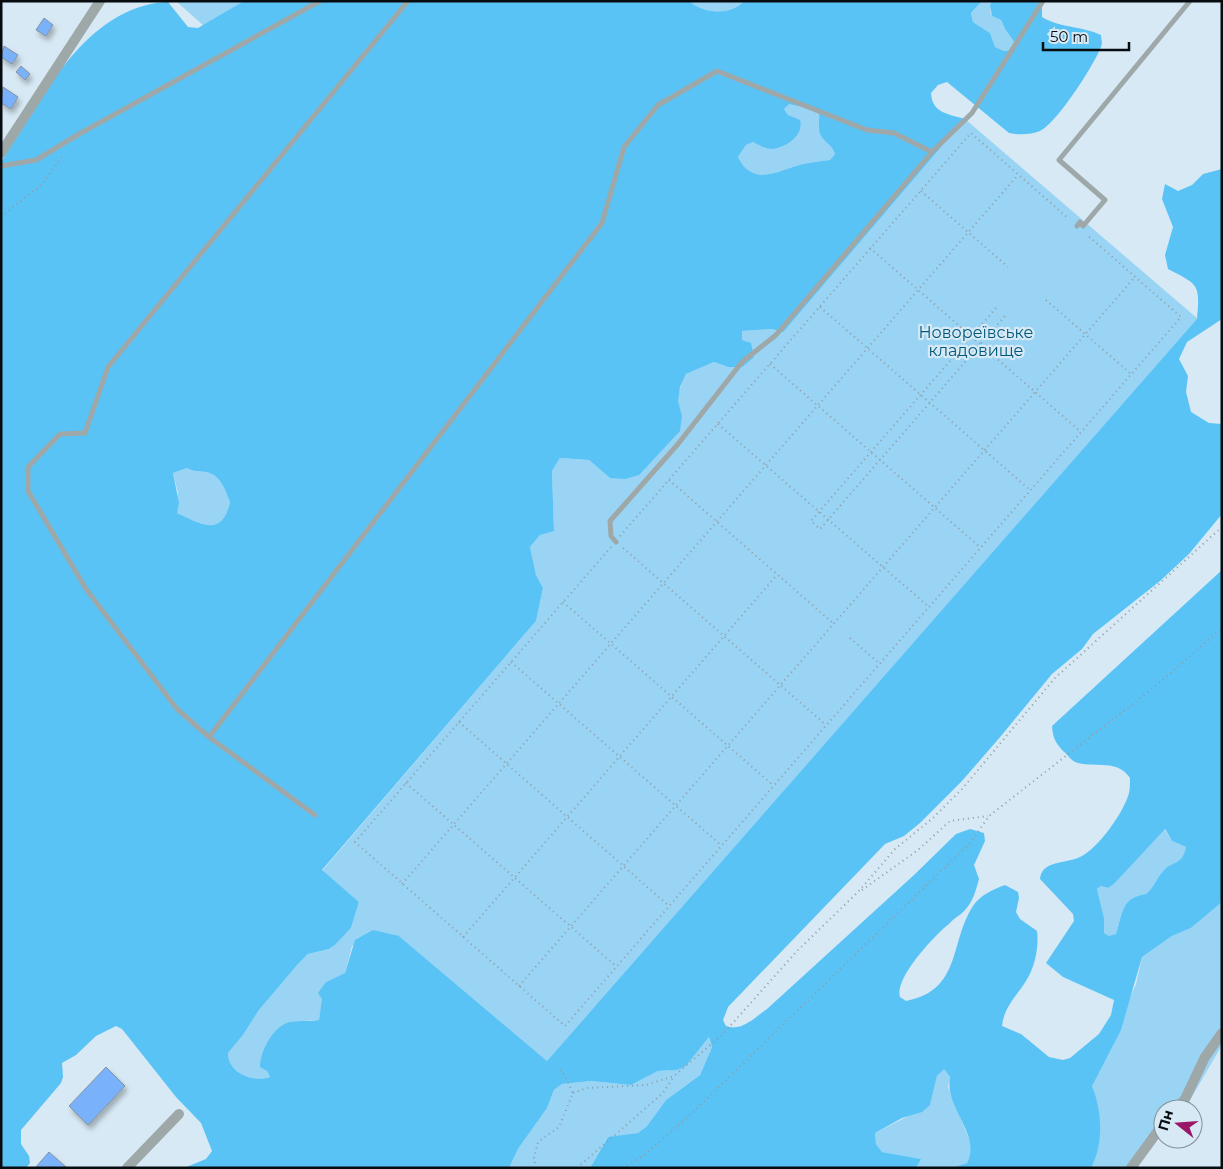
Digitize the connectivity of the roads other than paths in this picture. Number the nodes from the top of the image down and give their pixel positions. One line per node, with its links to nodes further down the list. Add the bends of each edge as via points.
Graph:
1 (100, 1): 7 (street)
2 (320, 1): 8 (lane, via 36,160)
3 (408, 1): 11 (lane, via 108,367 85,433 60,434 28,467 28,491 86,589 177,709)
4 (1042, 1): 6 (lane, via 972,113)
5 (1190, 1): 9 (lane, via 1059,160 1105,200 1083,226 1080,222)
6 (932, 152): 10 (lane, via 776,335 742,362 678,444 610,521 611,536); 11 (lane, via 894,133 867,130 718,71 658,105 624,147 602,223)
7 (1, 153)
8 (1, 166)
9 (1077, 226)
10 (616, 542)
11 (209, 737): 12 (lane)
12 (315, 815)
13 (1222, 1034): 14 (street, via 1205,1057)
14 (1185, 1099)
15 (179, 1114): 17 (street)
16 (1153, 1138): 18 (street)
17 (127, 1168)
18 (1131, 1168)

